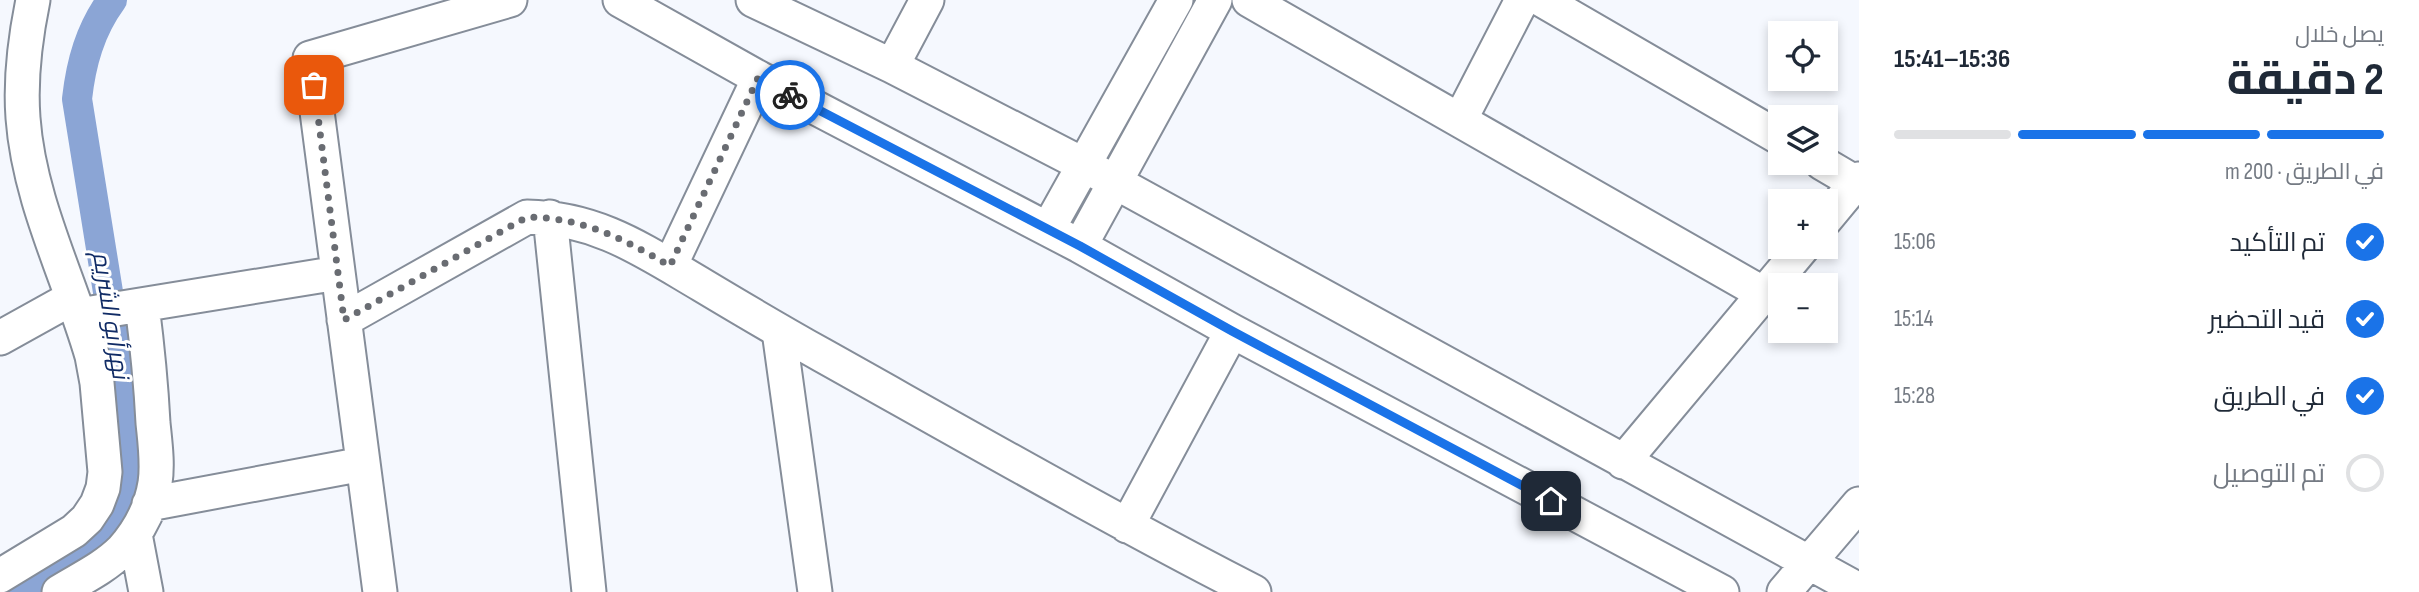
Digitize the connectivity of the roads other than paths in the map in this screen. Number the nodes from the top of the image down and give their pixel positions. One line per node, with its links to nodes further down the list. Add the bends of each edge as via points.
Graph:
1 (33, 0): 14 (street)
2 (510, 0): 26 (street, via 310,58)
3 (620, 0): 12 (street)
4 (753, 0): 11 (street)
5 (927, 0): 11 (street)
6 (1176, 0): 16 (street)
7 (1215, 0): 19 (street)
8 (1249, 0): 13 (street)
9 (1522, 0): 13 (street)
10 (1542, 0): 15 (street)
11 (892, 66): 16 (street)
12 (758, 78): 22 (street); 25 (street)
13 (1460, 121): 27 (street)
14 (11, 123): 29 (street)
15 (1768, 131)
16 (1084, 165): 19 (street); 22 (street)
17 (1838, 171): 18 (street)
18 (1858, 181): 20 (street)
19 (1116, 183): 23 (street); 34 (street)
20 (1838, 205)
21 (550, 217): 25 (street, via 587,225); 30 (street, via 516,222); 46 (street)
22 (1048, 229): 23 (street)
23 (1080, 246): 32 (street)
24 (1793, 259): 27 (street)
25 (670, 266): 31 (street)
26 (338, 272): 28 (street); 30 (street)
27 (1764, 294): 34 (street)
28 (142, 305): 29 (street); 37 (street, via 156,463)
29 (76, 307): 33 (street); 41 (street, via 97,383 103,488 87,519 74,531)
30 (344, 320): 35 (street)
31 (779, 331): 38 (street); 47 (street)
32 (1232, 331): 38 (street); 49 (street)
33 (0, 338)
34 (1623, 462): 40 (street)
35 (363, 464): 37 (street); 45 (street)
36 (1859, 503): 40 (street)
37 (149, 504): 39 (street)
38 (1127, 526): 48 (street)
39 (135, 534): 43 (street, via 104,565); 44 (street)
40 (1810, 562): 42 (street); 50 (street)
41 (0, 576)
42 (1859, 590)
43 (59, 592)
44 (146, 592)
45 (380, 592)
46 (589, 592)
47 (815, 592)
48 (1254, 592)
49 (1722, 592)
50 (1784, 592)

